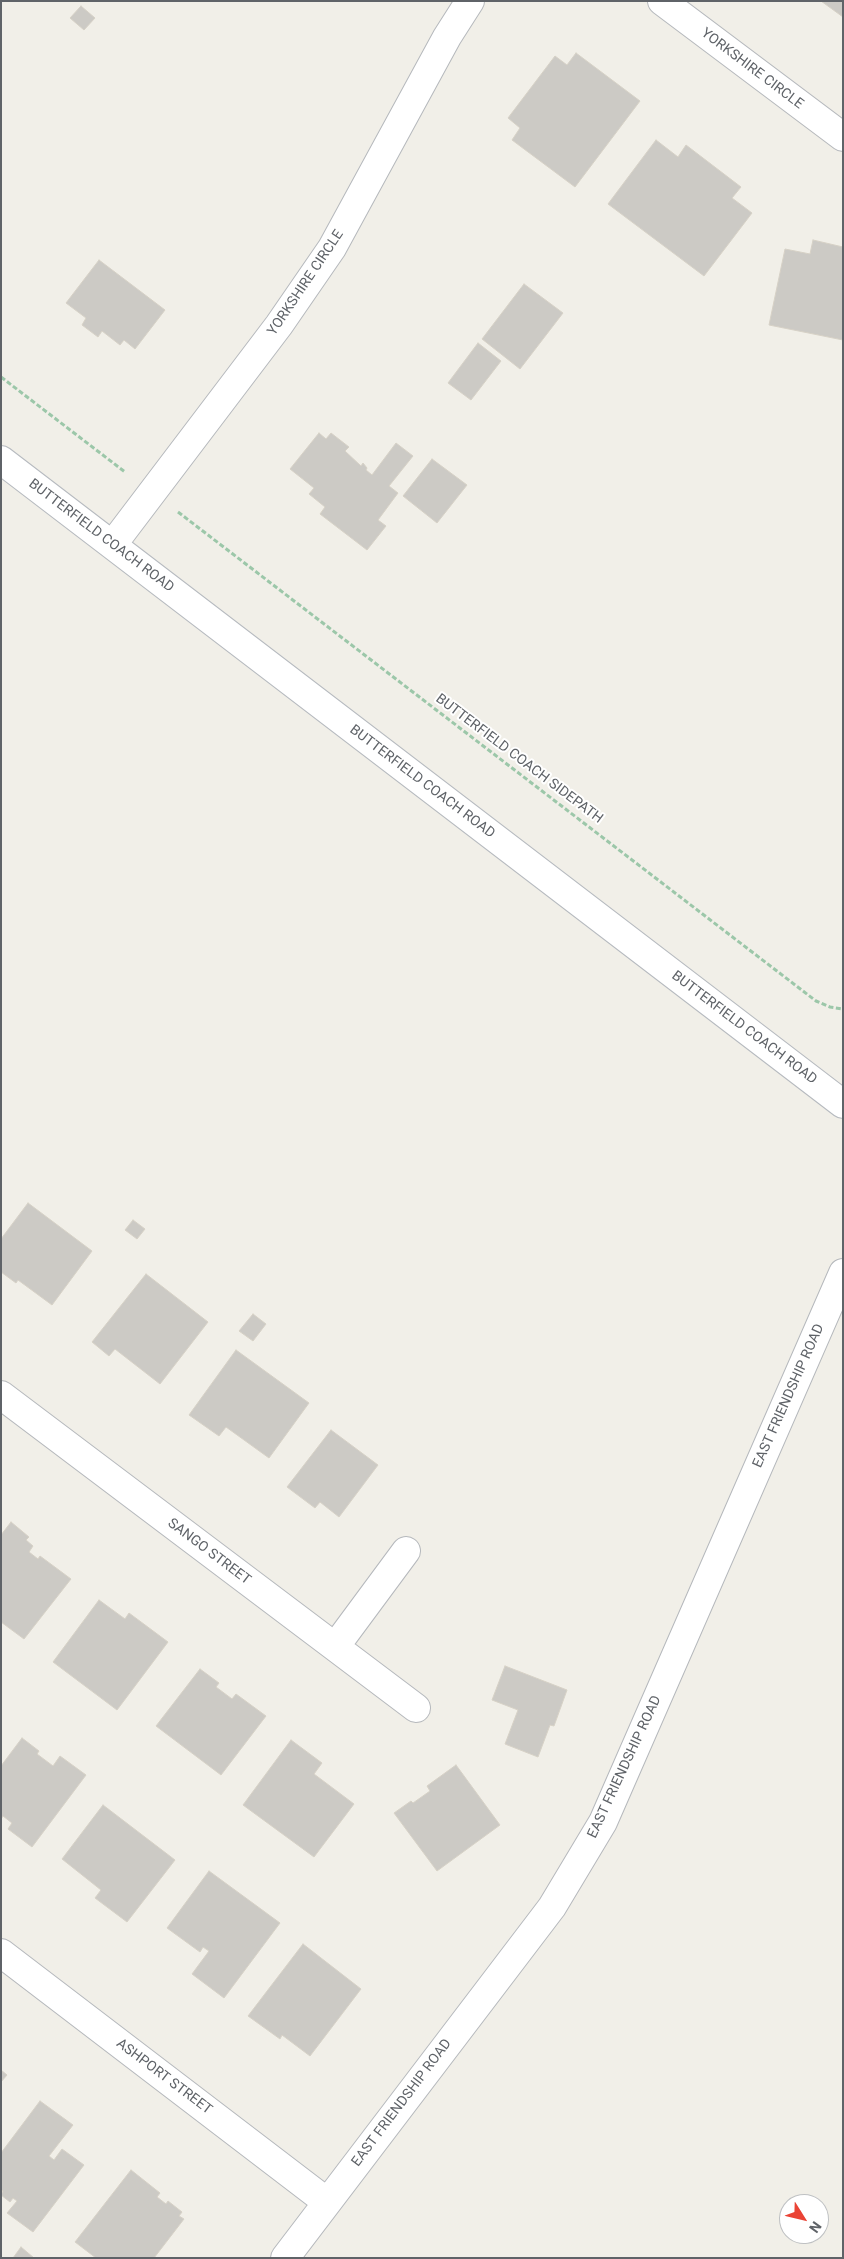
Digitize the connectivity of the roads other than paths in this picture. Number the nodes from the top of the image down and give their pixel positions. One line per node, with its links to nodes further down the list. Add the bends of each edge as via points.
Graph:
1 (470, 1): 5 (street, YORKSHIRE CIRCLE, via 447,37 332,248 279,325)
2 (662, 1): 3 (street, YORKSHIRE CIRCLE)
3 (843, 137)
4 (1, 460): 5 (street, BUTTERFIELD COACH ROAD)
5 (113, 544): 6 (street, BUTTERFIELD COACH ROAD)
6 (843, 1104)
7 (843, 1273): 13 (street, EAST FRIENDSHIP ROAD, via 603,1822 552,1907)
8 (1, 1395): 10 (street, SANGO STREET)
9 (406, 1551): 10 (street)
10 (335, 1647): 11 (street, SANGO STREET)
11 (416, 1708)
12 (1, 1953): 13 (street, ASHPORT STREET)
13 (327, 2202): 14 (street, EAST FRIENDSHIP ROAD)
14 (286, 2258)

